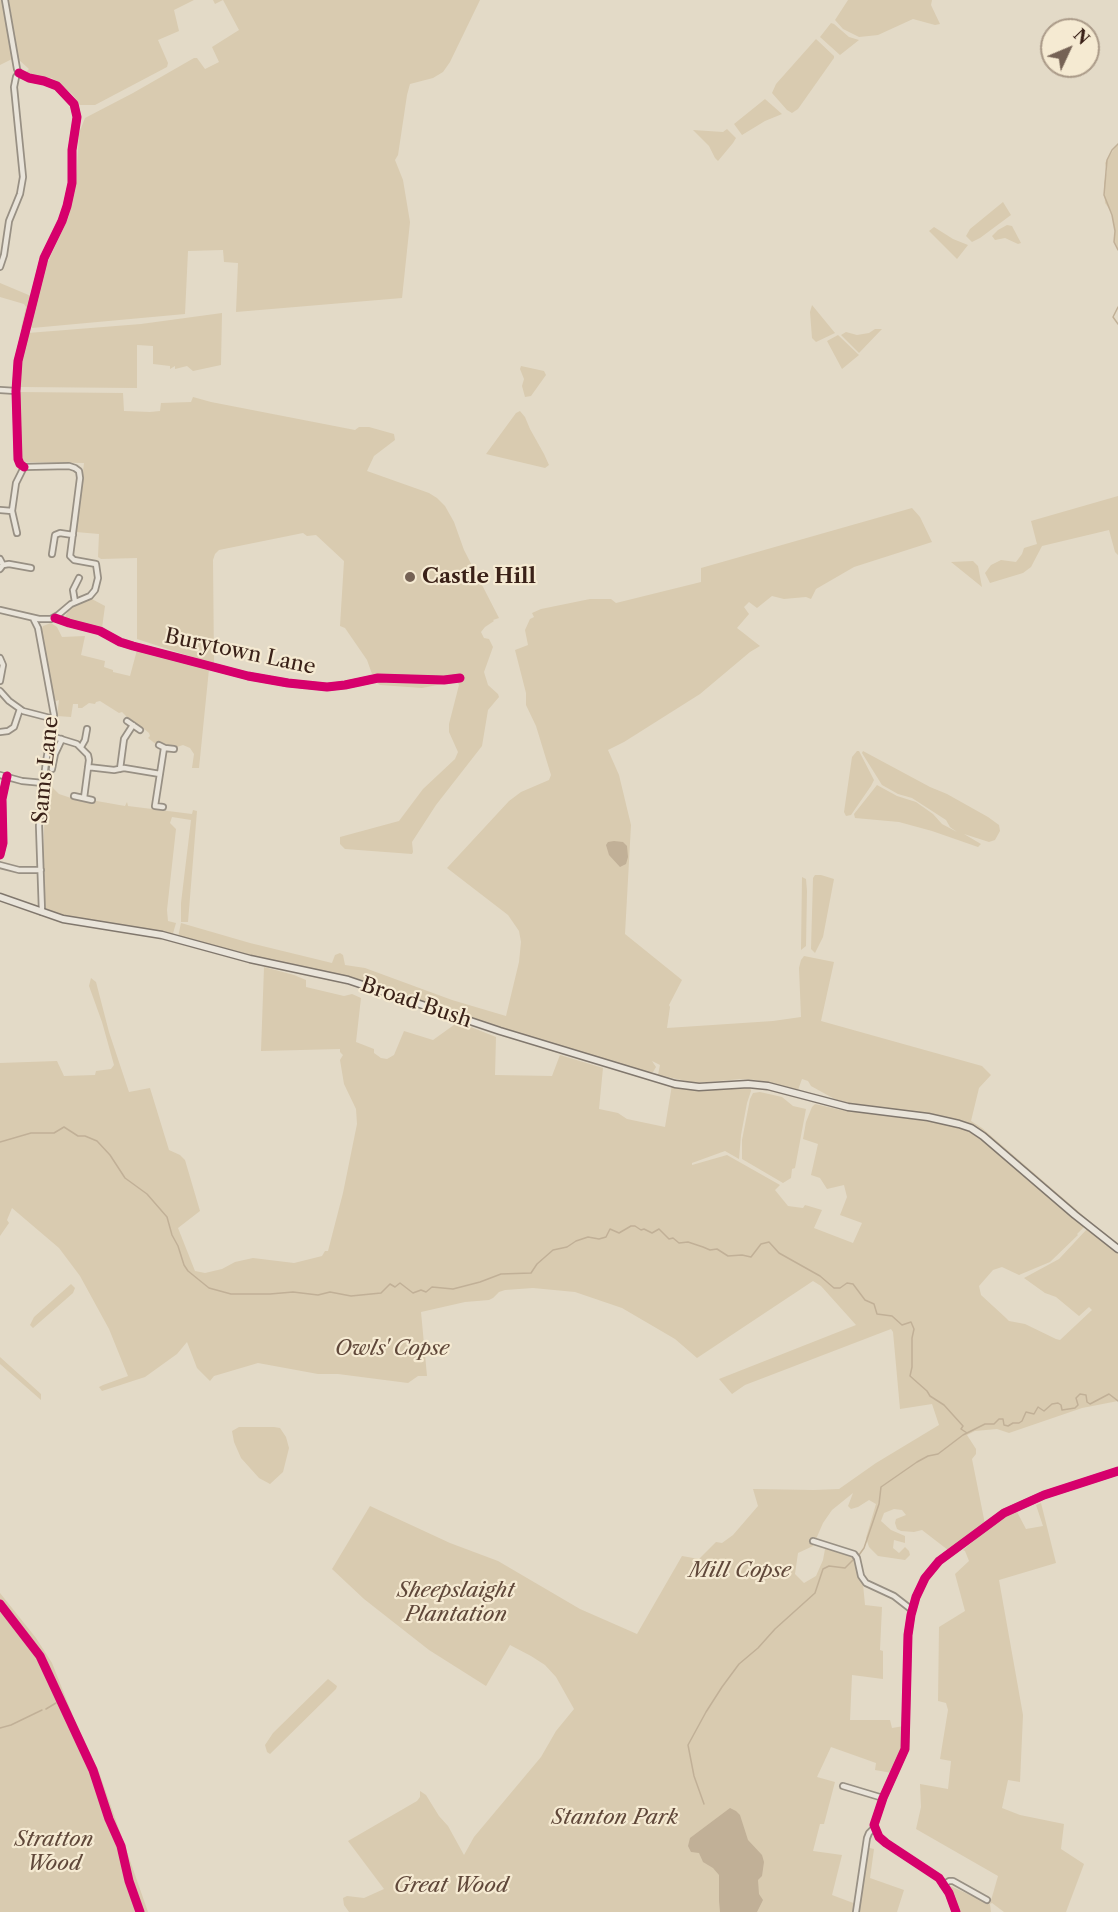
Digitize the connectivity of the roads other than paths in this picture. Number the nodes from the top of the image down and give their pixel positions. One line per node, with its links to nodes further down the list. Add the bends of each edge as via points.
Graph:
1 (5, 0): 2 (street)
2 (19, 73): 3 (street, via 14,87 23,180); 5 (street, via 57,86 74,104 77,117 67,206 44,258 22,341)
3 (0, 267)
4 (0, 390): 5 (street)
5 (16, 391): 6 (street, via 18,459)
6 (24, 467): 8 (street, via 16,480); 10 (street, via 61,465 79,471)
7 (0, 510): 8 (street)
8 (12, 511): 9 (street)
9 (16, 533)
10 (73, 535): 11 (street, via 56,534); 16 (street, via 71,557 96,564 98,572 94,592)
11 (52, 554)
12 (0, 559): 13 (street)
13 (1, 567): 14 (street, via 9,564)
14 (31, 568)
15 (79, 578): 16 (street, via 73,590)
16 (75, 602): 19 (street)
17 (0, 610): 18 (street)
18 (33, 618): 20 (street); 21 (street, Sams Lane)
19 (55, 618): 20 (street); 23 (street, Burytown Lane, via 149,651 288,683 327,687 378,678)
20 (44, 620): 21 (street)
21 (38, 628): 27 (street, Sams Lane)
22 (0, 658): 24 (street)
23 (460, 678)
24 (0, 681)
25 (0, 691): 26 (street)
26 (20, 709): 27 (street); 32 (street, via 14,727)
27 (54, 719): 33 (street, Sams Lane)
28 (127, 721): 29 (street)
29 (133, 725): 31 (street); 39 (street, via 124,741)
30 (87, 729): 35 (street)
31 (140, 730)
32 (0, 732)
33 (51, 736): 34 (street); 43 (street, Sams Lane)
34 (62, 739): 35 (street); 37 (street, via 55,754)
35 (81, 747): 38 (street, via 89,758)
36 (174, 749): 40 (street, via 161,746)
37 (55, 767)
38 (88, 767): 39 (street); 45 (street)
39 (120, 769): 40 (street)
40 (160, 774): 48 (street)
41 (0, 775): 42 (street)
42 (7, 776): 43 (street); 50 (street)
43 (43, 783): 53 (street, Sams Lane, via 39,826)
44 (74, 796): 45 (street)
45 (84, 798): 46 (street)
46 (93, 800)
47 (147, 805): 48 (street)
48 (155, 806): 49 (street)
49 (163, 807)
50 (1, 816): 51 (street)
51 (0, 855)
52 (0, 865): 53 (street)
53 (41, 870): 55 (street, Sams Lane)
54 (0, 897): 55 (main road, Broad Bush)
55 (42, 912): 56 (main road, Broad Bush, via 162,935 250,960 348,980 675,1084 768,1086 864,1110 928,1117 971,1128)
56 (1118, 1249)
57 (1118, 1471): 59 (street, via 1028,1501 997,1517 935,1565 923,1581)
58 (813, 1541): 59 (street, via 854,1554 866,1583)
59 (912, 1610): 61 (street, via 907,1647 906,1749)
60 (843, 1786): 61 (street)
61 (883, 1798): 62 (street)
62 (874, 1827): 63 (street, via 886,1844 930,1871); 65 (street, via 867,1838)
63 (944, 1885): 64 (street, via 953,1881); 66 (street)
64 (987, 1900)
65 (856, 1912)
66 (956, 1912)

